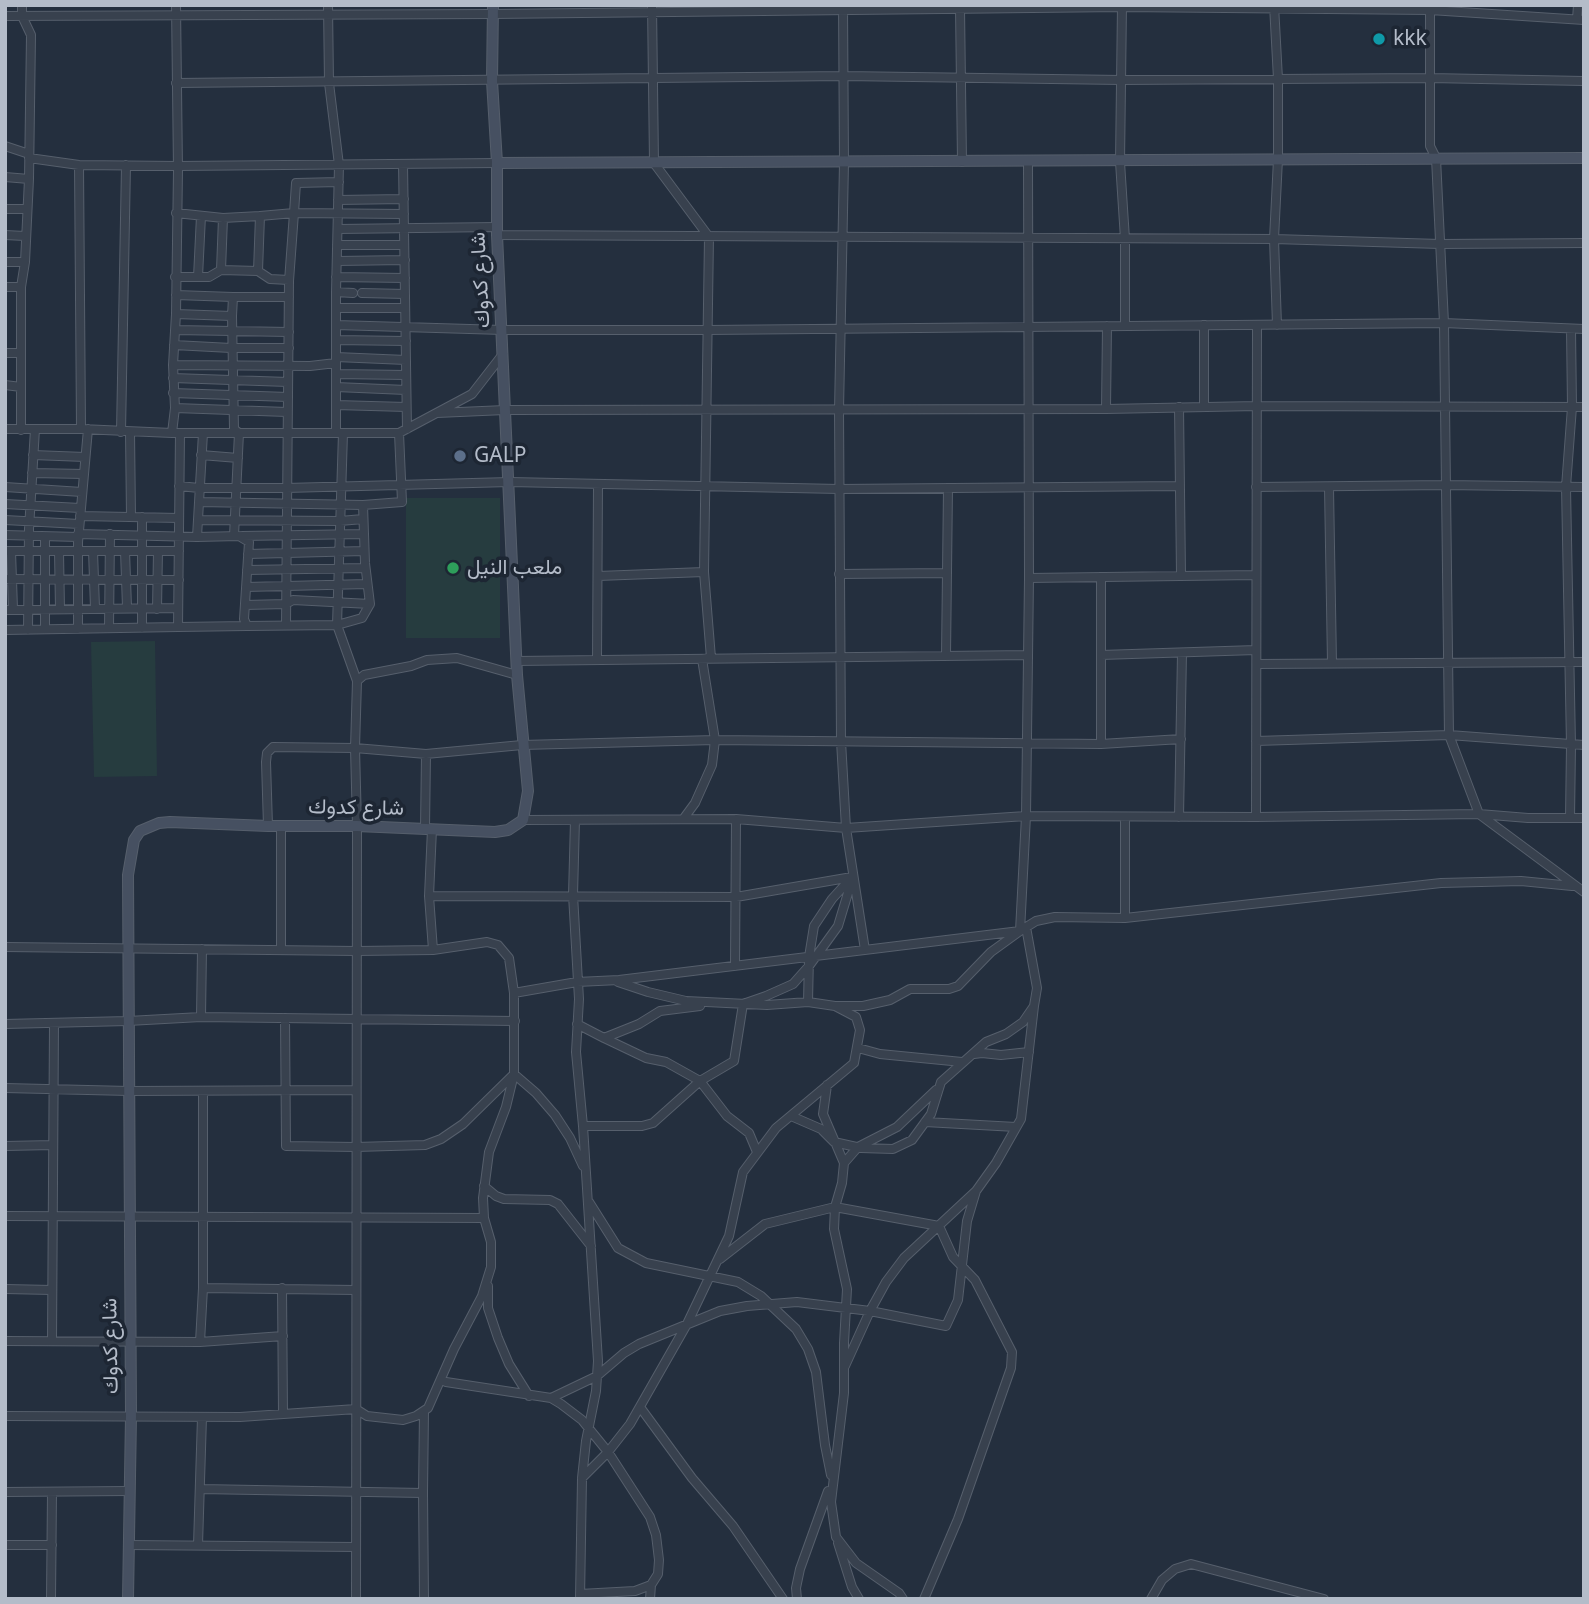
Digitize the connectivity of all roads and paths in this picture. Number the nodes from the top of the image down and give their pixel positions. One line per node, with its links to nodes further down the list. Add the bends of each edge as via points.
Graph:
1 (22, 5): 14 (street)
2 (176, 5): 12 (street)
3 (1578, 5): 15 (street)
4 (1122, 6): 6 (street); 7 (street); 20 (street)
5 (843, 7): 7 (street); 10 (street); 16 (street)
6 (1274, 7): 8 (street); 21 (street)
7 (960, 8): 17 (street)
8 (1430, 8): 15 (street); 18 (street)
9 (328, 9): 11 (street); 12 (street); 25 (street)
10 (652, 9): 11 (street); 19 (street)
11 (493, 10): 23 (street, شارع كدوك)
12 (176, 15): 14 (street); 24 (street)
13 (5, 16): 14 (street)
14 (22, 16): 27 (street, via 31,35)
15 (1580, 19)
16 (844, 76): 17 (street); 19 (street); 36 (street)
17 (961, 78): 20 (street); 31 (street)
18 (1430, 78): 21 (street); 22 (street); 28 (street, via 1430,146)
19 (654, 79): 23 (street); 35 (street)
20 (1121, 79): 21 (street); 33 (street)
21 (1278, 79): 30 (street)
22 (1584, 81)
23 (492, 82): 25 (street); 34 (street, شارع كدوك)
24 (176, 83): 25 (street); 41 (street)
25 (329, 83): 40 (street)
26 (5, 146): 27 (street)
27 (29, 156): 38 (street); 43 (street)
28 (1436, 158): 29 (street); 30 (street); 67 (street)
29 (1584, 158)
30 (1278, 159): 33 (street); 65 (street)
31 (962, 162): 32 (street); 36 (street)
32 (1028, 162): 33 (street); 63 (street)
33 (1120, 162): 64 (street)
34 (497, 163): 35 (street); 37 (street); 58 (street, شارع كدوك)
35 (654, 163): 36 (street); 61 (street)
36 (844, 163): 62 (street)
37 (403, 164): 40 (street); 45 (street)
38 (79, 165): 39 (street); 153 (street)
39 (126, 165): 41 (street); 156 (street)
40 (339, 165): 41 (street); 44 (street)
41 (178, 166): 50 (street)
42 (5, 177): 43 (street)
43 (29, 178): 48 (street)
44 (339, 181): 46 (street); 49 (street, via 296,183)
45 (404, 199): 46 (street); 51 (street)
46 (338, 200): 52 (street)
47 (5, 209): 48 (street)
48 (26, 209): 60 (street)
49 (294, 213): 52 (street); 54 (street); 80 (street)
50 (176, 214): 53 (street); 76 (street)
51 (404, 214): 52 (street); 57 (street)
52 (338, 215): 56 (street)
53 (201, 216): 55 (street); 77 (street)
54 (260, 216): 55 (street); 75 (street)
55 (223, 218): 74 (street)
56 (338, 229): 57 (street); 68 (street)
57 (404, 230): 58 (street); 69 (street)
58 (497, 231): 61 (street); 105 (street, شارع كدوك)
59 (5, 235): 60 (street)
60 (26, 236): 73 (street)
61 (709, 237): 62 (street); 106 (street)
62 (843, 237): 63 (street); 101 (street)
63 (1029, 238): 64 (street); 99 (street)
64 (1125, 239): 65 (street); 98 (street)
65 (1274, 239): 67 (street); 96 (street)
66 (1584, 243): 67 (street)
67 (1440, 244): 92 (street)
68 (337, 245): 69 (street); 71 (street)
69 (404, 245): 70 (street)
70 (405, 260): 71 (street); 79 (street)
71 (337, 261): 78 (street)
72 (5, 262): 73 (street)
73 (25, 262): 82 (street)
74 (222, 270): 75 (street); 77 (street)
75 (258, 271): 80 (street, via 270,279)
76 (175, 277): 77 (street); 85 (street)
77 (198, 277)
78 (336, 277): 79 (street); 83 (street)
79 (405, 278): 84 (street)
80 (289, 279): 87 (street)
81 (5, 287): 82 (street)
82 (21, 288): 115 (street)
83 (336, 292): 84 (street); 88 (street)
84 (405, 294): 89 (street)
85 (176, 296): 86 (street); 90 (street)
86 (233, 297): 87 (street); 91 (street)
87 (289, 297): 108 (street)
88 (336, 308): 89 (street); 93 (street)
89 (405, 308): 100 (street)
90 (176, 314): 91 (street); 104 (street)
91 (232, 316): 107 (street)
92 (1444, 323): 96 (street); 102 (street); 136 (street)
93 (336, 325): 100 (street); 109 (street)
94 (1204, 325): 95 (street); 98 (street); 137 (street)
95 (1257, 325): 96 (street); 135 (street)
96 (1276, 325)
97 (1107, 326): 98 (street); 99 (street); 144 (street)
98 (1125, 326)
99 (1028, 327): 101 (street); 143 (street)
100 (406, 328): 105 (street); 110 (street)
101 (841, 329): 106 (street); 148 (street)
102 (1571, 329): 103 (street); 140 (street)
103 (1584, 329)
104 (175, 330): 107 (street); 111 (street)
105 (503, 330): 106 (street); 116 (street, شارع كدوك)
106 (708, 330): 147 (street)
107 (232, 332): 108 (street); 112 (street)
108 (289, 332): 113 (street)
109 (336, 340): 110 (street); 117 (street)
110 (405, 341): 118 (street)
111 (174, 345): 112 (street); 119 (street)
112 (232, 348): 113 (street); 120 (street)
113 (289, 348): 121 (street)
114 (5, 353): 115 (street)
115 (21, 353): 128 (street)
116 (503, 354): 146 (street, شارع كدوك); 150 (street, via 472,394)
117 (336, 360): 118 (street); 121 (street); 122 (street)
118 (406, 360): 123 (street)
119 (173, 365): 120 (street); 124 (street)
120 (233, 365): 121 (street); 125 (street)
121 (289, 365): 126 (street)
122 (336, 374): 123 (street); 129 (street)
123 (406, 376): 130 (street)
124 (173, 378): 125 (street); 131 (street)
125 (233, 380): 126 (street); 132 (street)
126 (288, 382): 133 (street)
127 (5, 385): 128 (street)
128 (21, 387): 154 (street)
129 (336, 387): 130 (street); 134 (street)
130 (406, 390): 138 (street)
131 (173, 393): 132 (street); 142 (street)
132 (233, 395): 133 (street); 145 (street)
133 (288, 397): 149 (street)
134 (336, 405): 138 (street); 157 (street)
135 (1257, 405): 136 (street); 137 (street); 176 (street)
136 (1445, 405): 140 (street); 171 (street)
137 (1204, 406): 139 (street)
138 (406, 407): 155 (street)
139 (1179, 407): 144 (street); 173 (street)
140 (1572, 407): 141 (street); 177 (street)
141 (1584, 407)
142 (175, 408): 145 (street); 158 (street)
143 (1029, 408): 144 (street); 148 (street); 183 (street)
144 (1106, 409)
145 (233, 410): 149 (street); 160 (street, via 234,429)
146 (505, 410): 147 (street); 150 (street); 168 (street, شارع كدوك)
147 (707, 410): 148 (street); 181 (street)
148 (839, 410): 186 (street)
149 (287, 412): 161 (street)
150 (437, 413): 155 (street)
151 (5, 429): 154 (street)
152 (35, 429): 153 (street); 154 (street); 162 (street)
153 (84, 429): 156 (street); 164 (street)
154 (20, 430)
155 (403, 431): 157 (street); 169 (street)
156 (126, 432): 158 (street); 197 (street)
157 (340, 432): 161 (street); 175 (street)
158 (176, 433): 159 (street); 172 (street)
159 (202, 433): 160 (street); 163 (street)
160 (239, 433): 161 (street); 165 (street)
161 (286, 433): 180 (street)
162 (33, 455): 164 (street); 166 (street)
163 (201, 456): 165 (street); 179 (street)
164 (85, 457): 167 (street)
165 (238, 457): 185 (street)
166 (32, 474): 167 (street); 187 (street)
167 (84, 474): 188 (street)
168 (510, 482): 169 (street); 170 (street); 294 (street, شارع كدوك)
169 (402, 485): 175 (street); 195 (street, via 402,502)
170 (598, 485): 181 (street); 243 (street)
171 (1446, 485): 177 (street); 184 (street); 295 (street)
172 (179, 486): 179 (street); 199 (street)
173 (1180, 486): 183 (street); 241 (street)
174 (5, 487): 187 (street)
175 (342, 487): 180 (street); 193 (street)
176 (1256, 487): 184 (street); 242 (street)
177 (1566, 487): 178 (street); 296 (street)
178 (1584, 487)
179 (200, 488): 185 (street); 189 (street)
180 (286, 488): 185 (street); 192 (street)
181 (706, 488): 186 (street); 238 (street)
182 (948, 488): 183 (street); 186 (street); 239 (street)
183 (1029, 488): 245 (street)
184 (1329, 488): 298 (street)
185 (236, 489): 190 (street)
186 (839, 489): 240 (street)
187 (31, 490): 188 (street); 194 (street)
188 (82, 492): 196 (street)
189 (199, 502): 190 (street); 202 (street)
190 (236, 503): 192 (street); 205 (street)
191 (5, 504): 194 (street)
192 (286, 504): 193 (street); 203 (street)
193 (341, 504): 195 (street); 206 (street)
194 (30, 505): 196 (street); 204 (street)
195 (363, 505): 200 (street)
196 (80, 516): 197 (street); 204 (street); 213 (street)
197 (131, 517): 198 (street)
198 (142, 517): 199 (street); 211 (street)
199 (179, 518): 214 (street)
200 (363, 519): 206 (street); 209 (street)
201 (5, 520): 204 (street)
202 (198, 520): 205 (street); 218 (street)
203 (286, 520): 205 (street); 206 (street); 212 (street)
204 (29, 521): 216 (street)
205 (235, 521): 215 (street)
206 (341, 521): 208 (street)
207 (110, 534): 211 (street); 213 (street); 222 (street)
208 (340, 534): 209 (street); 212 (street); 231 (street)
209 (364, 534): 227 (street)
210 (5, 535): 216 (street)
211 (142, 535): 214 (street); 224 (street)
212 (286, 535): 215 (street); 233 (street)
213 (78, 536): 217 (street); 220 (street)
214 (179, 536): 218 (street); 226 (street)
215 (236, 536): 218 (street); 232 (street, via 248,542)
216 (29, 537): 217 (street); 228 (street)
217 (46, 537): 229 (street)
218 (197, 537)
219 (8, 551): 228 (street); 246 (street)
220 (77, 551): 221 (street); 230 (street); 250 (street)
221 (93, 551): 222 (street); 251 (street)
222 (109, 551): 223 (street); 252 (street)
223 (125, 551): 224 (street); 253 (street)
224 (142, 551): 225 (street); 254 (street)
225 (158, 551): 226 (street); 255 (street)
226 (179, 551): 256 (street)
227 (364, 551): 231 (street); 234 (street)
228 (29, 552): 229 (street); 247 (street)
229 (45, 552): 230 (street); 248 (street)
230 (59, 552): 249 (street)
231 (340, 552): 233 (street); 236 (street)
232 (248, 554): 233 (street); 235 (street)
233 (286, 554): 237 (street)
234 (365, 568): 236 (street); 258 (street)
235 (247, 570): 237 (street); 260 (street)
236 (339, 570): 237 (street); 259 (street)
237 (286, 571): 257 (street)
238 (704, 572): 243 (street); 292 (street, via 710,657)
239 (947, 573): 240 (street); 288 (street)
240 (839, 574): 290 (street)
241 (1181, 575): 242 (street); 244 (street)
242 (1256, 575): 286 (street)
243 (597, 576): 293 (street)
244 (1101, 576): 245 (street); 291 (street)
245 (1028, 578): 289 (street)
246 (9, 580): 247 (street); 275 (street)
247 (29, 580): 248 (street); 266 (street)
248 (45, 580): 249 (street); 272 (street)
249 (60, 580): 250 (street); 273 (street)
250 (76, 580): 251 (street); 267 (street)
251 (94, 580): 252 (street); 268 (street)
252 (110, 580): 253 (street); 269 (street)
253 (126, 580): 254 (street); 265 (street)
254 (142, 580): 255 (street); 270 (street)
255 (159, 580): 256 (street); 274 (street)
256 (178, 580): 271 (street)
257 (285, 584): 259 (street); 260 (street); 262 (street)
258 (367, 584): 259 (street); 263 (street)
259 (339, 585): 261 (street)
260 (246, 587): 264 (street)
261 (338, 603): 262 (street, via 293,600); 263 (street); 277 (street)
262 (286, 604): 264 (street); 276 (street)
263 (370, 604): 277 (street, via 362,618)
264 (245, 605): 278 (street)
265 (127, 607): 269 (street); 270 (street)
266 (29, 608): 272 (street); 275 (street); 285 (street)
267 (77, 608): 268 (street); 273 (street); 283 (street)
268 (95, 608): 269 (street)
269 (110, 608): 280 (street)
270 (142, 608): 274 (street); 281 (street)
271 (178, 608): 274 (street); 279 (street)
272 (45, 609): 273 (street); 282 (street)
273 (60, 609)
274 (157, 609)
275 (9, 610)
276 (286, 625): 277 (street); 278 (street)
277 (337, 625): 301 (street)
278 (247, 626): 279 (street)
279 (178, 627): 281 (street)
280 (109, 628): 281 (street); 283 (street)
281 (142, 628)
282 (45, 629): 283 (street); 285 (street)
283 (78, 629)
284 (5, 630): 285 (street)
285 (28, 630)
286 (1256, 650): 287 (street); 299 (street)
287 (1182, 653): 291 (street); 303 (street)
288 (946, 655): 289 (street); 290 (street)
289 (1028, 655): 307 (street)
290 (841, 656): 292 (street); 305 (street)
291 (1101, 656): 309 (street)
292 (702, 659): 293 (street); 304 (street)
293 (597, 660): 294 (street)
294 (516, 661): 300 (street, شارع كدوك)
295 (1447, 661): 296 (street); 298 (street); 302 (street)
296 (1568, 662): 297 (street); 310 (street)
297 (1584, 662)
298 (1332, 663): 299 (street)
299 (1256, 664): 306 (street)
300 (517, 675): 301 (street, via 457,658 427,660 364,675); 308 (street, شارع كدوك)
301 (357, 681): 312 (street)
302 (1449, 735): 306 (street); 310 (street); 314 (street)
303 (1181, 739): 309 (street); 317 (street)
304 (715, 740): 305 (street); 308 (street); 319 (street, via 712,765)
305 (841, 741): 307 (street); 329 (street)
306 (1256, 741): 318 (street)
307 (1026, 743): 309 (street); 315 (street)
308 (522, 744): 313 (street); 323 (street, شارع كدوك, via 528,791)
309 (1101, 744)
310 (1571, 745): 311 (street); 320 (street)
311 (1584, 746)
312 (355, 748): 313 (street); 325 (street, via 273,747 266,762); 327 (street)
313 (426, 754): 328 (street)
314 (1479, 814): 318 (street); 320 (street); 331 (street)
315 (1026, 816): 316 (street); 329 (street); 337 (street)
316 (1125, 817): 317 (street); 336 (street)
317 (1179, 817): 318 (street)
318 (1256, 817)
319 (684, 818): 322 (street); 324 (street)
320 (1570, 818): 321 (street)
321 (1584, 818)
322 (736, 819): 329 (street); 335 (street)
323 (523, 820): 324 (street); 328 (street, شارع كدوك, via 495,832)
324 (575, 820): 333 (street)
325 (268, 826): 326 (street, شارع كدوك); 339 (street, شارع كدوك, via 170,822 140,831 128,876)
326 (281, 826): 327 (street, شارع كدوك); 341 (street)
327 (357, 826): 328 (street, شارع كدوك); 344 (street)
328 (429, 828): 334 (street)
329 (845, 828): 330 (street)
330 (852, 877): 335 (street); 343 (street); 345 (street, via 838,926); 345 (street, via 814,926)
331 (1573, 886): 332 (street); 336 (street, via 1521,881 1441,883)
332 (1584, 892)
333 (573, 895): 334 (street); 335 (street); 348 (street)
334 (429, 896): 342 (street)
335 (736, 897): 346 (street)
336 (1125, 918): 337 (street, via 1055,917)
337 (1023, 929): 343 (street); 353 (street, via 958,986 910,989 890,1000); 354 (street, via 1037,988)
338 (5, 947): 339 (street)
339 (129, 948): 340 (street); 358 (street, شارع كدوك)
340 (202, 949): 341 (street); 355 (street)
341 (281, 949): 344 (street)
342 (433, 950): 344 (street); 349 (street, via 487,942 498,945 509,958)
343 (865, 950): 345 (street)
344 (357, 951): 357 (street)
345 (812, 960): 346 (street); 350 (street); 352 (street, via 793,984)
346 (735, 966): 347 (street)
347 (615, 981): 348 (street); 351 (street, via 686,1001)
348 (577, 982): 349 (street); 362 (street)
349 (514, 993): 359 (street)
350 (808, 1002): 352 (street); 353 (street)
351 (720, 1003): 352 (street); 363 (street, via 660,1011)
352 (743, 1004): 369 (street, via 734,1061)
353 (835, 1006): 364 (street, via 856,1017)
354 (1034, 1006): 365 (street); 366 (street, via 1023,1022)
355 (201, 1017): 356 (street); 358 (street)
356 (285, 1018): 357 (street); 374 (street)
357 (357, 1018): 359 (street); 375 (street)
358 (128, 1021): 361 (street); 376 (street, شارع كدوك)
359 (515, 1021): 368 (street)
360 (5, 1024): 361 (street)
361 (54, 1024): 373 (street)
362 (577, 1024): 363 (street); 380 (street)
363 (604, 1038): 369 (street, via 666,1062)
364 (858, 1048): 367 (street); 370 (street, via 855,1063)
365 (1029, 1052): 366 (street); 381 (street, via 1021,1119)
366 (971, 1055): 367 (street)
367 (962, 1062): 371 (street)
368 (514, 1074): 385 (street, via 441,1139 425,1145); 389 (street, via 555,1115); 390 (street, via 489,1152)
369 (699, 1081): 380 (street, via 653,1123); 387 (street, via 727,1116 749,1133)
370 (827, 1085): 378 (street); 382 (street, via 823,1114)
371 (938, 1087): 379 (street); 386 (street, via 897,1128)
372 (5, 1088): 373 (street)
373 (53, 1088): 376 (street); 383 (street)
374 (286, 1090): 375 (street); 377 (street); 385 (street, via 286,1146)
375 (356, 1090): 385 (street)
376 (129, 1091): 377 (street); 396 (street, شارع كدوك)
377 (203, 1091): 397 (street)
378 (791, 1116): 382 (street, via 821,1129); 387 (street)
379 (925, 1122): 381 (street); 386 (street, via 912,1140 892,1149)
380 (583, 1126): 389 (street)
381 (1016, 1127): 391 (street)
382 (834, 1142): 386 (street); 388 (street)
383 (53, 1145): 384 (street); 395 (street)
384 (5, 1146)
385 (356, 1147): 398 (street)
386 (858, 1147): 388 (street)
387 (757, 1152): 402 (street, via 743,1172 729,1236)
388 (844, 1163): 393 (street)
389 (587, 1177): 392 (street)
390 (484, 1186): 399 (street); 401 (street, via 505,1199 558,1204)
391 (976, 1191): 400 (street); 403 (street)
392 (588, 1200): 401 (street); 405 (street, via 618,1248 646,1263)
393 (835, 1207): 400 (street); 402 (street, via 765,1224); 412 (street)
394 (5, 1216): 395 (street)
395 (52, 1216): 396 (street); 409 (street)
396 (129, 1216): 397 (street); 419 (street, شارع كدوك)
397 (202, 1216): 398 (street); 406 (street)
398 (356, 1216): 399 (street); 410 (street)
399 (484, 1218): 404 (street, via 491,1242)
400 (939, 1226): 403 (street); 413 (street, via 904,1258)
401 (591, 1246): 421 (street)
402 (718, 1260): 405 (street)
403 (962, 1266): 413 (street, via 958,1300 946,1326); 459 (street, via 975,1280 1012,1352 1011,1368 958,1519)
404 (491, 1267): 422 (street, via 482,1296); 423 (street, via 488,1308 509,1364)
405 (710, 1275): 411 (street, via 738,1282); 414 (street)
406 (203, 1288): 407 (street); 418 (street)
407 (282, 1288): 410 (street); 415 (street)
408 (5, 1290): 409 (street)
409 (52, 1290): 417 (street)
410 (356, 1290): 426 (street)
411 (769, 1304): 412 (street); 414 (street, via 720,1311); 435 (street, via 796,1329 808,1349 816,1372)
412 (846, 1308): 413 (street); 420 (street)
413 (870, 1311): 420 (street)
414 (687, 1324): 421 (street, via 639,1344); 425 (street)
415 (283, 1336): 418 (street); 428 (street)
416 (5, 1341): 417 (street)
417 (52, 1341): 419 (street)
418 (200, 1342): 419 (street)
419 (130, 1343): 430 (street, شارع كدوك)
420 (844, 1368): 435 (street, via 845,1393)
421 (597, 1376): 424 (street); 432 (street)
422 (441, 1380): 423 (street); 427 (street)
423 (529, 1396): 424 (street)
424 (551, 1398): 432 (street)
425 (640, 1406): 433 (street); 455 (street)
426 (356, 1409): 427 (street, via 367,1416 403,1420); 428 (street); 440 (street)
427 (424, 1411): 441 (street)
428 (283, 1414): 431 (street)
429 (5, 1416): 430 (street)
430 (131, 1416): 431 (street); 437 (street, شارع كدوك)
431 (202, 1417): 436 (street)
432 (588, 1429): 433 (street); 434 (street)
433 (608, 1452): 434 (street); 448 (street, via 650,1517 656,1535 658,1574)
434 (582, 1478): 449 (street)
435 (832, 1479): 442 (street); 456 (street, via 800,1569)
436 (200, 1489): 440 (street); 446 (street)
437 (129, 1491): 439 (street); 445 (street, شارع كدوك)
438 (5, 1492): 439 (street)
439 (52, 1492): 444 (street)
440 (355, 1493): 441 (street); 447 (street)
441 (423, 1493): 453 (street)
442 (836, 1538): 457 (street); 458 (street, via 856,1563)
443 (5, 1545): 444 (street)
444 (52, 1545): 450 (street)
445 (128, 1545): 446 (street); 451 (street, شارع كدوك)
446 (198, 1545): 447 (street)
447 (356, 1547): 452 (street)
448 (651, 1585): 449 (street); 454 (street)
449 (580, 1597)
450 (51, 1599)
451 (128, 1599)
452 (356, 1599)
453 (424, 1599)
454 (650, 1599)
455 (783, 1599)
456 (797, 1599)
457 (859, 1599)
458 (903, 1599)
459 (924, 1599)
460 (1151, 1599): 461 (street, via 1162,1580 1191,1564)
461 (1324, 1599)

